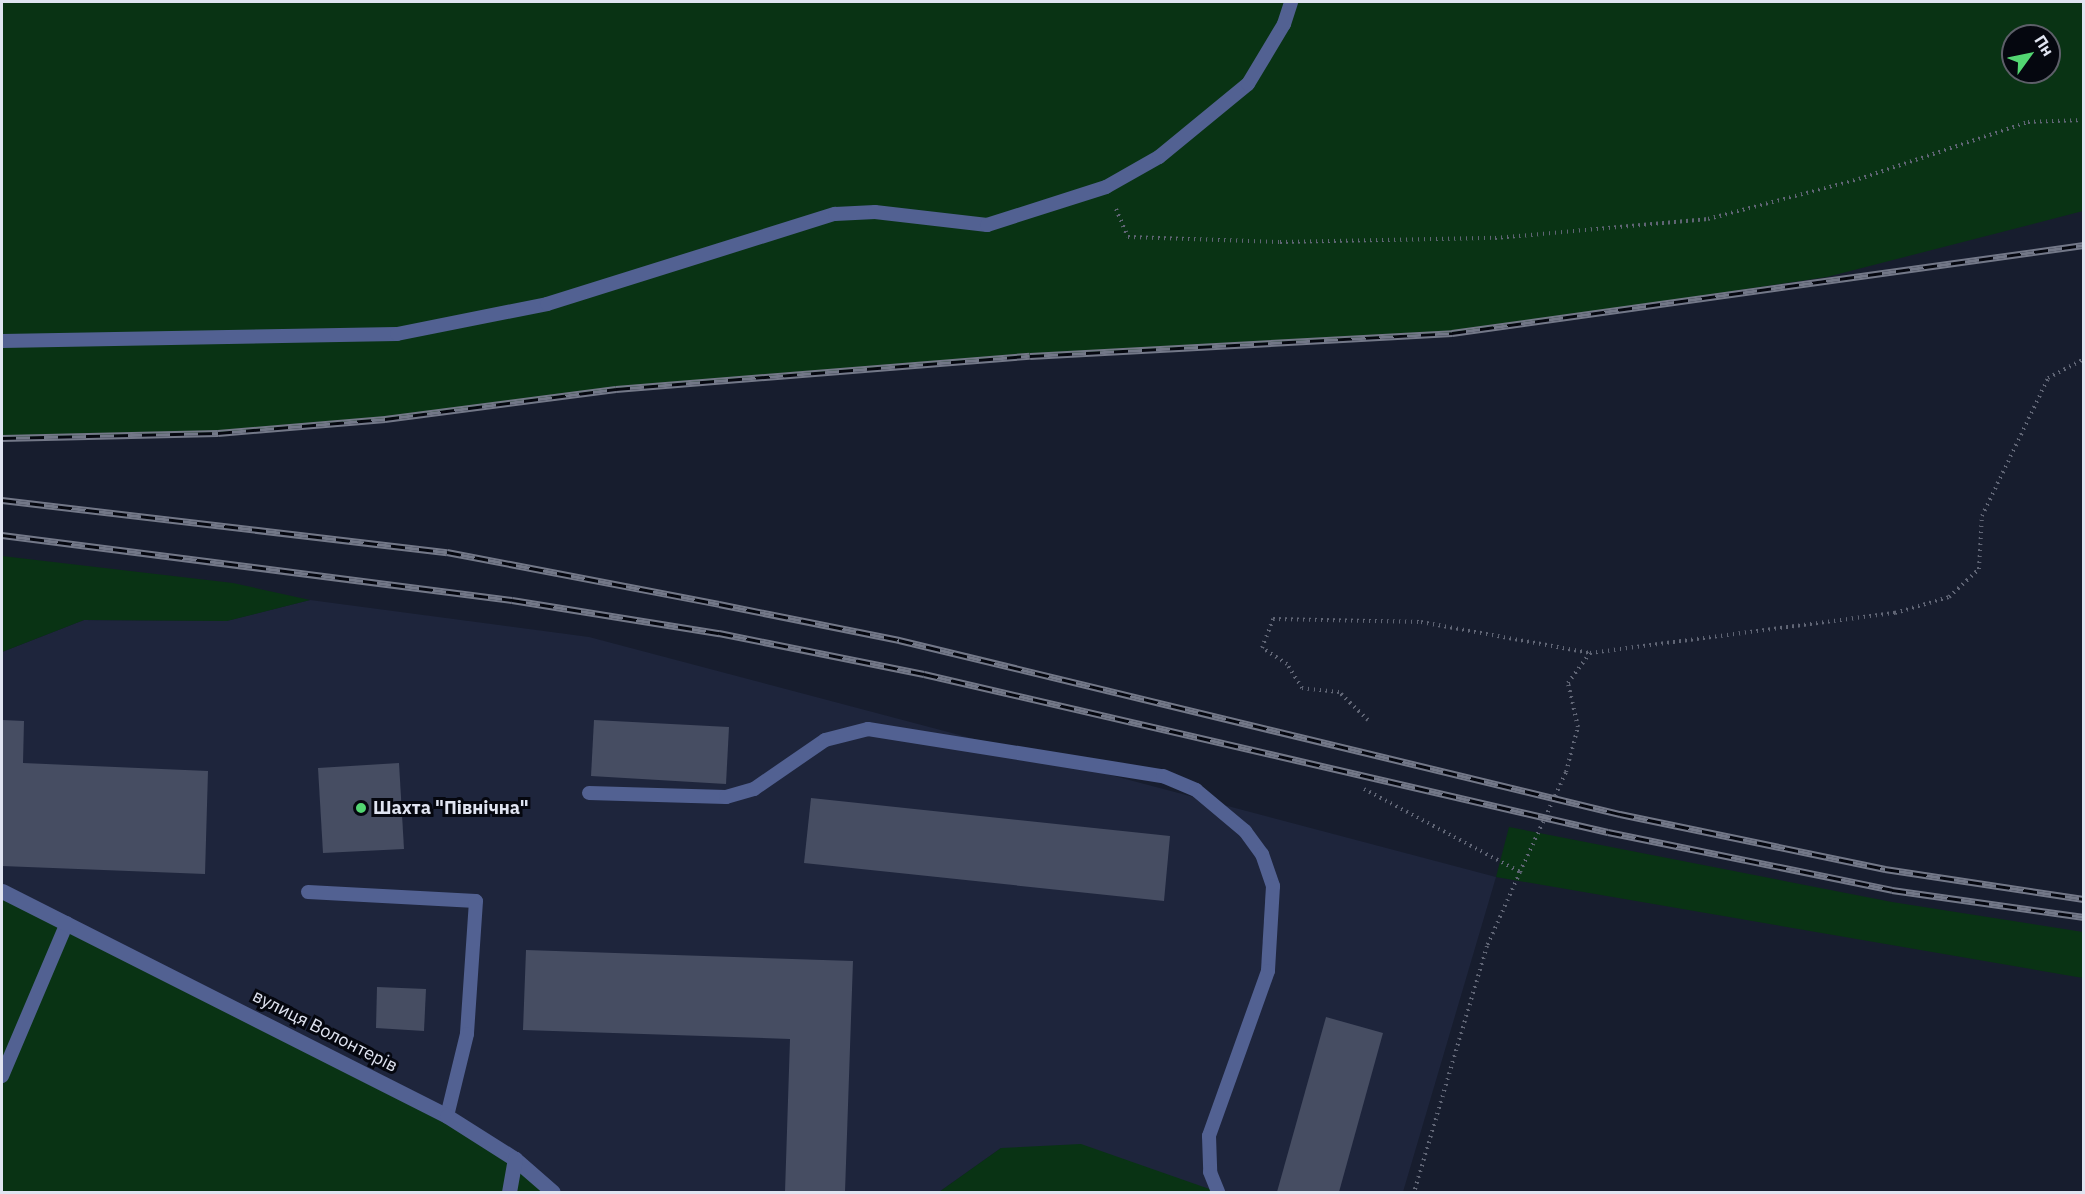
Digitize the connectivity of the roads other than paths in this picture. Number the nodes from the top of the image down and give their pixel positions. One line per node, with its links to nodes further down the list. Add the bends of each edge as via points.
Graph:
1 (1292, 2): 2 (lane, via 1284,24 1248,84 1159,157 1106,187 987,225 875,212 835,214 548,304 397,334)
2 (2, 341)
3 (589, 793): 12 (lane, via 726,797 754,789 825,740 868,729 1163,776 1196,790 1245,831 1262,854 1273,886 1268,970 1209,1136 1210,1172)
4 (2, 891): 6 (street, вулиця Волонтерів)
5 (308, 892): 8 (lane, via 476,901 467,1034)
6 (67, 922): 7 (lane); 8 (street, вулиця Волонтерів)
7 (2, 1076)
8 (447, 1116): 9 (street, вулиця Волонтерів)
9 (515, 1159): 10 (street); 11 (street, вулиця Волонтерів)
10 (509, 1192)
11 (553, 1192)
12 (1218, 1192)

